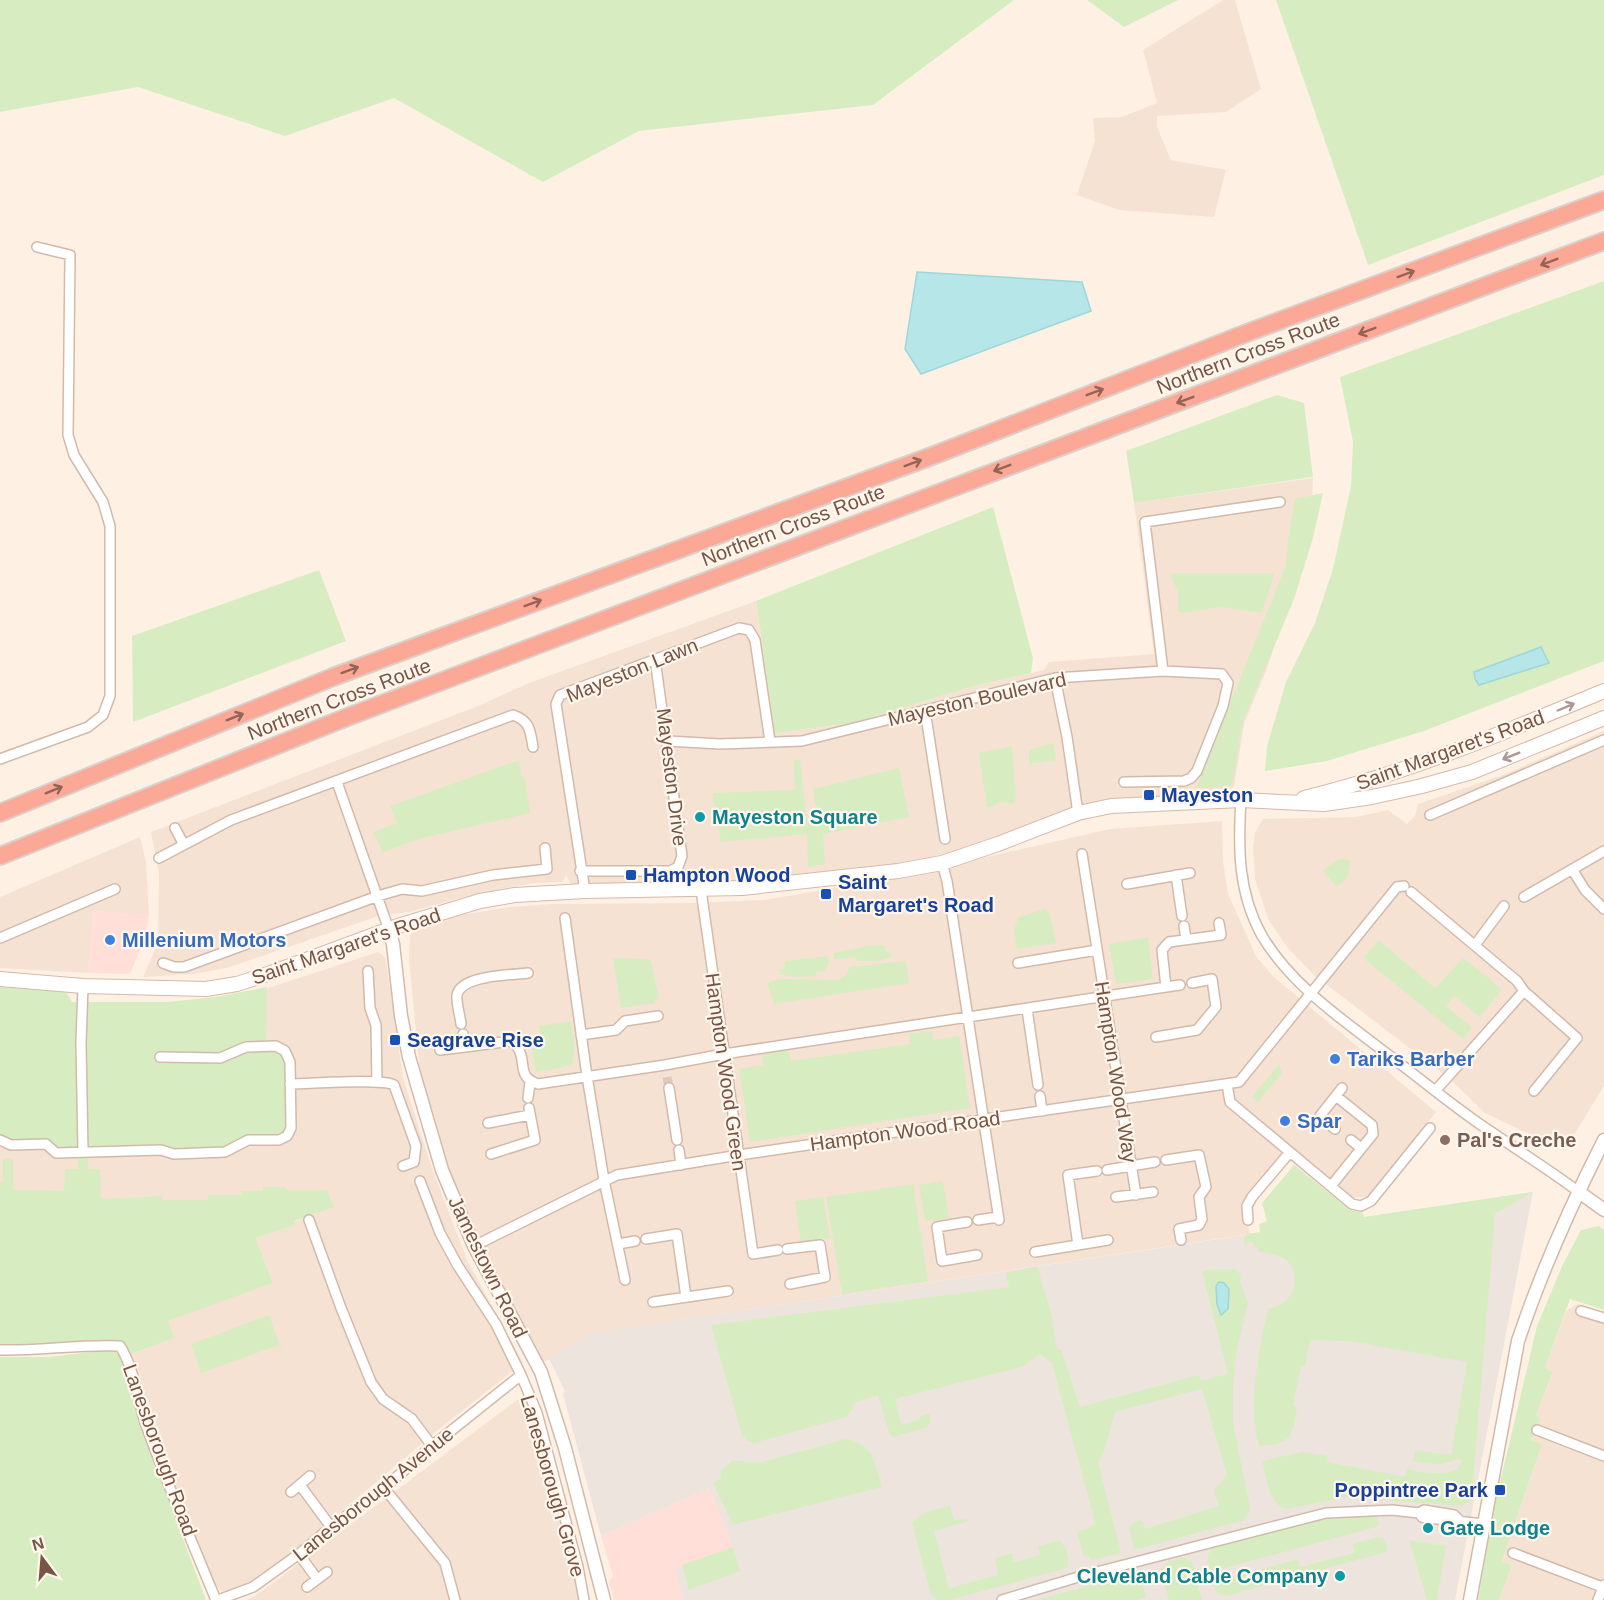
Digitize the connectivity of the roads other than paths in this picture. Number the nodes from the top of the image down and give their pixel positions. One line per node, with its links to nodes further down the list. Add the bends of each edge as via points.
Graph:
1 (1604, 200): 22 (highway, Northern Cross Route, one-way to 1, via 333,676 932,456)
2 (1604, 241): 31 (highway, Northern Cross Route, one-way to 31, via 350,716)
3 (37, 247): 16 (street, via 70,255 68,435 74,455 103,502 110,526 110,696 103,715 88,727)
4 (1280, 501): 6 (street, via 1145,522)
5 (655, 659): 12 (street, Mayeston Drive); 13 (street, Mayeston Lawn, via 739,628 748,630 755,640); 35 (street, Mayeston Lawn, via 560,695 556,704)
6 (1163, 671): 7 (street, Mayeston Boulevard); 19 (street, Mayeston Boulevard, via 1222,674 1228,683 1222,706 1191,778)
7 (1055, 678): 9 (street, Mayeston Boulevard); 23 (street)
8 (1604, 691): 15 (main road, Saint Margaret's Road, one-way to 8)
9 (925, 710): 13 (street, Mayeston Boulevard, via 802,741); 26 (street)
10 (1604, 718): 17 (main road, Saint Margaret's Road, one-way to 17)
11 (1604, 740): 24 (street)
12 (668, 741): 13 (street, Mayeston Boulevard); 35 (street, Mayeston Drive, via 682,856 678,867 670,871)
13 (770, 741)
14 (533, 747): 18 (street, via 529,727 513,715)
15 (1456, 752): 17 (main road); 21 (main road, Saint Margaret's Road)
16 (0, 759)
17 (1464, 774): 21 (main road, Saint Margaret's Road, via 1372,797 1324,804)
18 (337, 782): 27 (street, via 231,820); 42 (street)
19 (1124, 782)
20 (1241, 800): 21 (main road, Saint Margaret's Road); 23 (main road, Saint Margaret's Road, via 1111,806); 63 (street, via 1239,857 1249,906 1278,959)
21 (1293, 801)
22 (0, 813)
23 (1078, 813): 33 (main road, Saint Margaret's Road)
24 (1430, 815)
25 (176, 828): 27 (street)
26 (945, 839)
27 (184, 845): 32 (street)
28 (545, 848): 42 (street, via 547,869 493,875 422,891 402,889)
29 (1604, 851): 34 (street)
30 (1082, 854): 52 (street, Hampton Wood Way)
31 (0, 856)
32 (159, 858)
33 (942, 863): 40 (main road, Saint Margaret's Road, via 806,882); 67 (street)
34 (1572, 870): 43 (street); 45 (street)
35 (580, 871): 41 (street, Mayeston Lawn)
36 (1191, 873): 37 (street)
37 (1176, 875): 38 (street); 50 (street)
38 (1128, 884)
39 (115, 889): 49 (street)
40 (701, 890): 41 (main road, Saint Margaret's Road); 74 (street, Hampton Wood Green)
41 (585, 891): 48 (main road, Saint Margaret's Road, via 480,901)
42 (378, 896): 48 (street); 53 (street, via 184,967)
43 (1524, 897)
44 (1504, 906): 51 (street)
45 (1604, 909)
46 (565, 918): 70 (street)
47 (1219, 923): 50 (street, via 1221,934)
48 (388, 930): 60 (main road, Saint Margaret's Road, via 237,984 184,990); 128 (street, Jamestown Road, via 409,1057 443,1172)
49 (0, 938)
50 (1186, 939): 61 (street, via 1169,942 1162,950)
51 (1475, 945): 62 (street); 63 (street, Hampton Wood Road, via 1408,889 1397,887)
52 (1097, 950): 54 (street); 64 (street, Hampton Wood Way)
53 (163, 963)
54 (1018, 963)
55 (368, 971): 79 (street, via 370,1008 376,1025)
56 (528, 973): 68 (street, via 470,981 460,987 457,996)
57 (0, 979): 60 (main road, Saint Margaret's Road)
58 (1192, 983): 71 (street, via 1212,979 1216,1007 1197,1030)
59 (1180, 985): 61 (street)
60 (83, 986): 99 (street)
61 (1166, 987): 64 (street)
62 (1524, 991): 85 (street); 86 (street, via 1577,1038)
63 (1311, 993): 82 (street, Hampton Wood Road, via 1239,1082); 85 (street)
64 (1104, 998): 65 (street); 88 (street, Hampton Wood Way)
65 (1027, 1009): 67 (street); 83 (street)
66 (658, 1016): 70 (street, via 626,1021 616,1030)
67 (967, 1018): 74 (street); 91 (street)
68 (461, 1023)
69 (463, 1035): 72 (street)
70 (581, 1035): 77 (street)
71 (1156, 1037)
72 (465, 1047): 73 (street); 80 (street, via 511,1041 519,1048 524,1074)
73 (440, 1050)
74 (724, 1054): 76 (street); 102 (street, Hampton Wood Green)
75 (160, 1057): 81 (street, via 220,1058 246,1047 276,1046 285,1051 290,1062)
76 (665, 1065): 77 (street); 78 (street)
77 (587, 1076): 80 (street); 108 (street)
78 (667, 1077)
79 (377, 1082): 81 (street); 106 (street, via 391,1083 397,1088 417,1146 414,1162)
80 (530, 1082): 89 (street)
81 (290, 1084): 99 (street, via 291,1128 279,1140 248,1140 225,1152)
82 (1227, 1084): 88 (street, Hampton Wood Road); 100 (street, via 1230,1102)
83 (1038, 1085)
84 (669, 1088): 105 (street)
85 (1436, 1090): 114 (street)
86 (1534, 1091)
87 (1040, 1096): 90 (street)
88 (1120, 1100): 90 (street, Hampton Wood Road); 107 (street, Hampton Wood Way)
89 (529, 1107): 92 (street); 101 (street, via 535,1140)
90 (1042, 1112): 91 (street, Hampton Wood Road)
91 (983, 1120): 102 (street, Hampton Wood Road); 119 (street, via 998,1219)
92 (488, 1123)
93 (1430, 1128): 110 (street, via 1371,1201 1361,1206 1352,1204)
94 (1335, 1129): 98 (street, via 1320,1116 1339,1092 1372,1125 1373,1134)
95 (0, 1140): 99 (street, via 11,1145 46,1144 56,1152)
96 (1352, 1140): 98 (street)
97 (1604, 1140): 114 (street)
98 (1361, 1148): 110 (street)
99 (83, 1151)
100 (1290, 1152): 110 (street); 120 (street, via 1252,1197 1247,1206)
101 (491, 1154)
102 (739, 1155): 105 (street, Hampton Wood Road); 132 (street, Hampton Wood Green, via 753,1254 820,1245 825,1277)
103 (1166, 1160): 123 (street, via 1199,1155 1206,1187 1199,1197 1202,1219 1199,1225 1179,1229)
104 (1155, 1162): 107 (street)
105 (681, 1165): 108 (street, Hampton Wood Road)
106 (403, 1166)
107 (1131, 1166): 115 (street, Hampton Wood Way); 127 (street, via 1068,1175)
108 (604, 1180): 126 (street); 128 (street, Hampton Wood Road)
109 (420, 1181): 112 (street, Lanesborough Grove)
110 (1331, 1186)
111 (435, 1187): 112 (street)
112 (424, 1192): 139 (street, Lanesborough Grove, via 440,1233)
113 (1153, 1192): 115 (street)
114 (1578, 1192): 117 (street); 147 (street, via 1518,1341)
115 (1136, 1195): 116 (street)
116 (1116, 1197)
117 (1604, 1210)
118 (309, 1220): 141 (street, via 371,1382 383,1400 412,1419)
119 (978, 1220)
120 (1248, 1220)
121 (967, 1222): 130 (street, via 937,1227 942,1261)
122 (646, 1239): 134 (street, via 677,1234)
123 (1181, 1239)
124 (1108, 1240): 127 (street)
125 (635, 1241): 126 (street)
126 (618, 1244): 131 (street)
127 (1078, 1245): 129 (street)
128 (474, 1246): 158 (street, Jamestown Road, via 541,1372)
129 (1035, 1252)
130 (977, 1254)
131 (626, 1280)
132 (790, 1284)
133 (728, 1291): 134 (street)
134 (686, 1297): 135 (street)
135 (653, 1302)
136 (1581, 1311): 137 (street)
137 (1604, 1318)
138 (0, 1350): 155 (street, Lanesborough Road, via 120,1346 168,1483)
139 (521, 1375): 141 (street, Lanesborough Avenue); 157 (street, Lanesborough Grove, via 537,1413)
140 (1537, 1430): 142 (street)
141 (432, 1446): 145 (street, Lanesborough Avenue)
142 (1604, 1456)
143 (310, 1476): 144 (street)
144 (300, 1485): 146 (street); 148 (street)
145 (384, 1488): 148 (street, Lanesborough Avenue); 156 (street, via 445,1563)
146 (291, 1492)
147 (1484, 1524): 159 (street, via 1424,1510 1326,1513); 160 (street)
148 (331, 1527): 150 (street, Lanesborough Avenue)
149 (1514, 1553): 153 (street)
150 (300, 1554): 152 (street); 155 (street, Lanesborough Avenue, via 253,1587)
151 (327, 1572): 152 (street)
152 (317, 1580): 154 (street)
153 (1603, 1586): 161 (street)
154 (307, 1587)
155 (217, 1600)
156 (455, 1600)
157 (584, 1600)
158 (604, 1600)
159 (1002, 1600)
160 (1470, 1600)
161 (1598, 1600)

